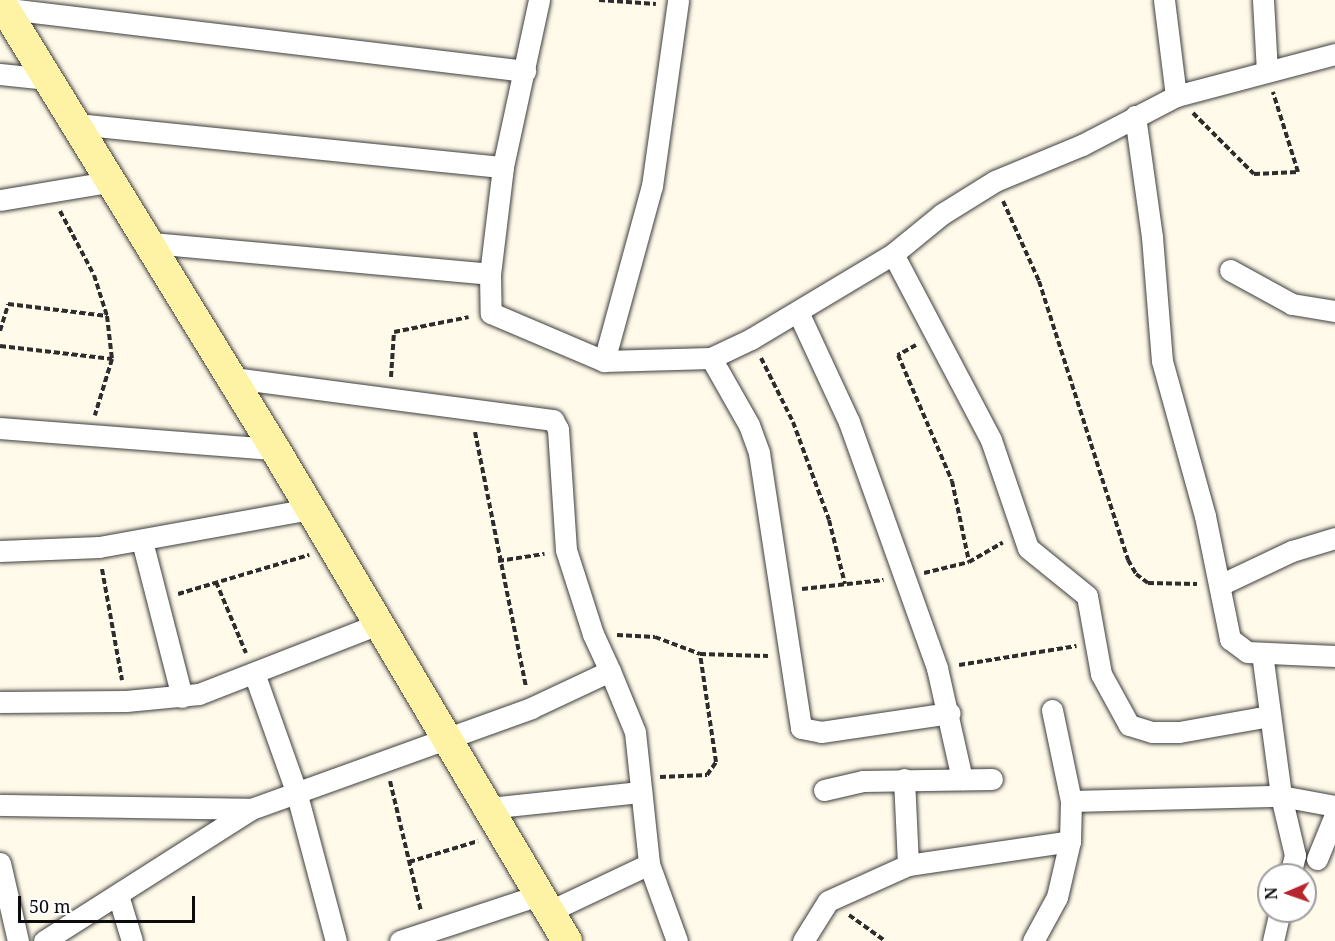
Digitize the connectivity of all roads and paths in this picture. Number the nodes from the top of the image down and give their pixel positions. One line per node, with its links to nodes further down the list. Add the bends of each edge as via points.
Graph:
1 (539, 0): 8 (street)
2 (599, 0): 5 (path)
3 (1164, 0): 12 (street)
4 (1263, 0): 9 (street)
5 (678, 3): 34 (street, via 652,186)
6 (2, 6): 8 (street); 11 (street)
7 (1335, 54): 9 (street)
8 (525, 71): 15 (street)
9 (1267, 71): 12 (street); 12 (path, via 1298,172 1254,174)
10 (0, 74): 11 (street)
11 (48, 79): 14 (street)
12 (1176, 96): 13 (street)
13 (1135, 116): 17 (street, via 1082,145); 54 (street, via 1152,237 1162,361)
14 (77, 124): 15 (street); 16 (street)
15 (503, 167): 23 (street)
16 (113, 181): 18 (street); 20 (street)
17 (995, 181): 21 (street, via 942,214); 54 (path, via 1039,281 1136,574 1148,583)
18 (48, 189): 19 (street); 27 (path, via 94,275)
19 (0, 200)
20 (151, 243): 23 (street); 35 (street)
21 (893, 254): 25 (street); 29 (street)
22 (1230, 270): 24 (street, via 1292,304)
23 (490, 274): 26 (street)
24 (1335, 311)
25 (798, 312): 30 (street); 51 (street, via 849,422)
26 (490, 313): 34 (street); 36 (path, via 394,332)
27 (107, 316): 28 (path, via 8,304); 33 (path)
28 (0, 331)
29 (937, 332): 42 (street, via 991,440); 50 (path, via 898,355 952,482)
30 (751, 339): 32 (street); 53 (path, via 793,422 829,520)
31 (0, 346): 33 (path)
32 (711, 358): 34 (street); 55 (street, via 749,425 759,453)
33 (112, 359): 39 (path)
34 (604, 362)
35 (232, 378): 36 (street); 40 (street)
36 (389, 397): 37 (street)
37 (470, 408): 47 (street, via 550,417 556,423); 49 (path)
38 (0, 428): 39 (street)
39 (88, 436): 40 (street)
40 (275, 449): 41 (street)
41 (311, 509): 44 (street); 46 (street)
42 (1021, 532): 50 (path); 59 (street, via 1037,556 1087,596)
43 (1335, 538): 54 (street, via 1292,551)
44 (142, 541): 45 (street); 56 (street)
45 (99, 547): 48 (street); 68 (path)
46 (334, 548): 52 (path); 57 (street)
47 (567, 550): 49 (path); 58 (street)
48 (0, 551)
49 (498, 561): 70 (path)
50 (969, 562): 51 (path)
51 (903, 578): 53 (path); 64 (street)
52 (216, 582): 56 (path); 66 (path)
53 (845, 584): 55 (path)
54 (1220, 585): 60 (street, via 1233,645)
55 (781, 591): 63 (street)
56 (157, 600): 67 (street)
57 (379, 624): 66 (street); 74 (street)
58 (593, 634): 61 (path, via 655,637); 65 (street)
59 (1093, 642): 64 (path); 73 (street, via 1108,690 1129,725 1139,730 1179,732)
60 (1262, 653): 62 (street); 73 (street)
61 (700, 654): 63 (path); 79 (path, via 716,762 713,772)
62 (1335, 656)
63 (790, 657): 72 (street, via 797,721 804,730 843,730)
64 (937, 668): 72 (street)
65 (610, 671): 70 (street); 79 (street, via 635,732)
66 (255, 673): 67 (street); 81 (street)
67 (182, 697): 68 (street)
68 (126, 701): 69 (street)
69 (0, 702)
70 (531, 708): 74 (street)
71 (1052, 710): 83 (street)
72 (950, 713): 77 (street)
73 (1269, 716): 82 (street)
74 (447, 739): 75 (street); 86 (street)
75 (385, 761): 81 (street); 92 (path)
76 (904, 779): 77 (street); 80 (street, via 863,780); 97 (street)
77 (962, 779): 78 (street)
78 (992, 779)
79 (640, 785): 86 (street); 96 (street)
80 (824, 790)
81 (296, 791): 87 (street); 106 (street)
82 (1281, 796): 83 (street); 85 (street); 94 (street)
83 (1071, 801): 90 (street)
84 (0, 805): 87 (street)
85 (1335, 806)
86 (488, 808): 89 (street)
87 (251, 809): 98 (street)
88 (1335, 815): 91 (street)
89 (504, 834): 92 (path); 100 (street)
90 (1070, 841): 97 (street); 112 (street, via 1057,897)
91 (1326, 861): 95 (street)
92 (409, 862): 102 (path)
93 (0, 863): 103 (street)
94 (1292, 863)
95 (1309, 863)
96 (650, 864): 100 (street); 109 (street)
97 (908, 865): 99 (street)
98 (118, 894): 104 (street); 105 (street)
99 (828, 901): 110 (street); 111 (path)
100 (544, 904): 102 (street); 108 (street)
101 (1277, 923): 113 (street)
102 (429, 938): 107 (street)
103 (18, 941)
104 (44, 941)
105 (132, 941)
106 (336, 941)
107 (400, 941)
108 (567, 941)
109 (677, 941)
110 (803, 941)
111 (885, 941)
112 (1034, 941)
113 (1272, 941)

